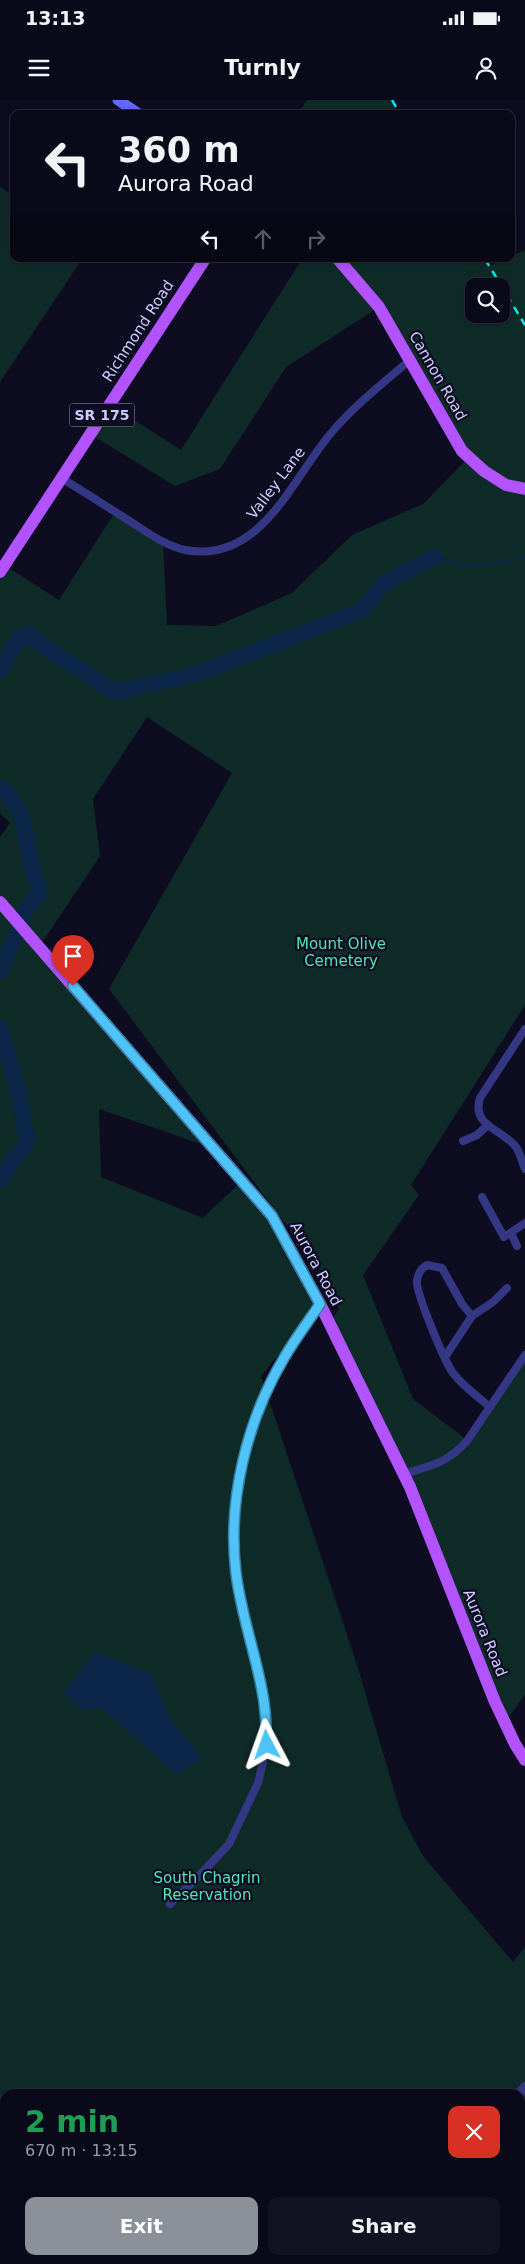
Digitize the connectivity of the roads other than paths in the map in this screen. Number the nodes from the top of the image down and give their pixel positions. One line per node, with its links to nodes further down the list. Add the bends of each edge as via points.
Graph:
1 (118, 100): 2 (main road)
2 (133, 110)
3 (203, 262): 6 (main road, Richmond Road / SR 175)
4 (341, 262): 5 (main road, Cannon Road, via 379,306)
5 (410, 360): 6 (street, Valley Lane, via 352,410 315,453 276,509 256,532 238,543 209,550 186,550 163,542); 7 (main road, Cannon Road, via 462,451 506,485)
6 (61, 478): 8 (main road, Richmond Road / SR 175)
7 (525, 489)
8 (0, 572)
9 (0, 902): 19 (main road, Aurora Road, via 272,1216)
10 (525, 1029): 11 (street, via 480,1098 478,1113)
11 (488, 1125): 12 (street); 13 (street, via 516,1148)
12 (463, 1142)
13 (525, 1169)
14 (482, 1197): 16 (street, via 504,1237)
15 (525, 1223): 16 (street)
16 (511, 1233): 17 (street)
17 (517, 1246)
18 (507, 1288): 20 (street)
19 (320, 1304): 24 (main road, Aurora Road); 26 (street, via 284,1358 259,1408 245,1455 235,1516 236,1572 264,1696 267,1745 258,1783 229,1844)
20 (472, 1316): 22 (street); 22 (street, via 442,1268 427,1265 422,1268 416,1281 418,1297)
21 (525, 1355): 23 (street)
22 (445, 1357): 23 (street, via 453,1373)
23 (490, 1407): 24 (street, via 467,1441 449,1459)
24 (404, 1474): 25 (main road, Aurora Road, via 495,1702)
25 (525, 1760)
26 (170, 1904)

